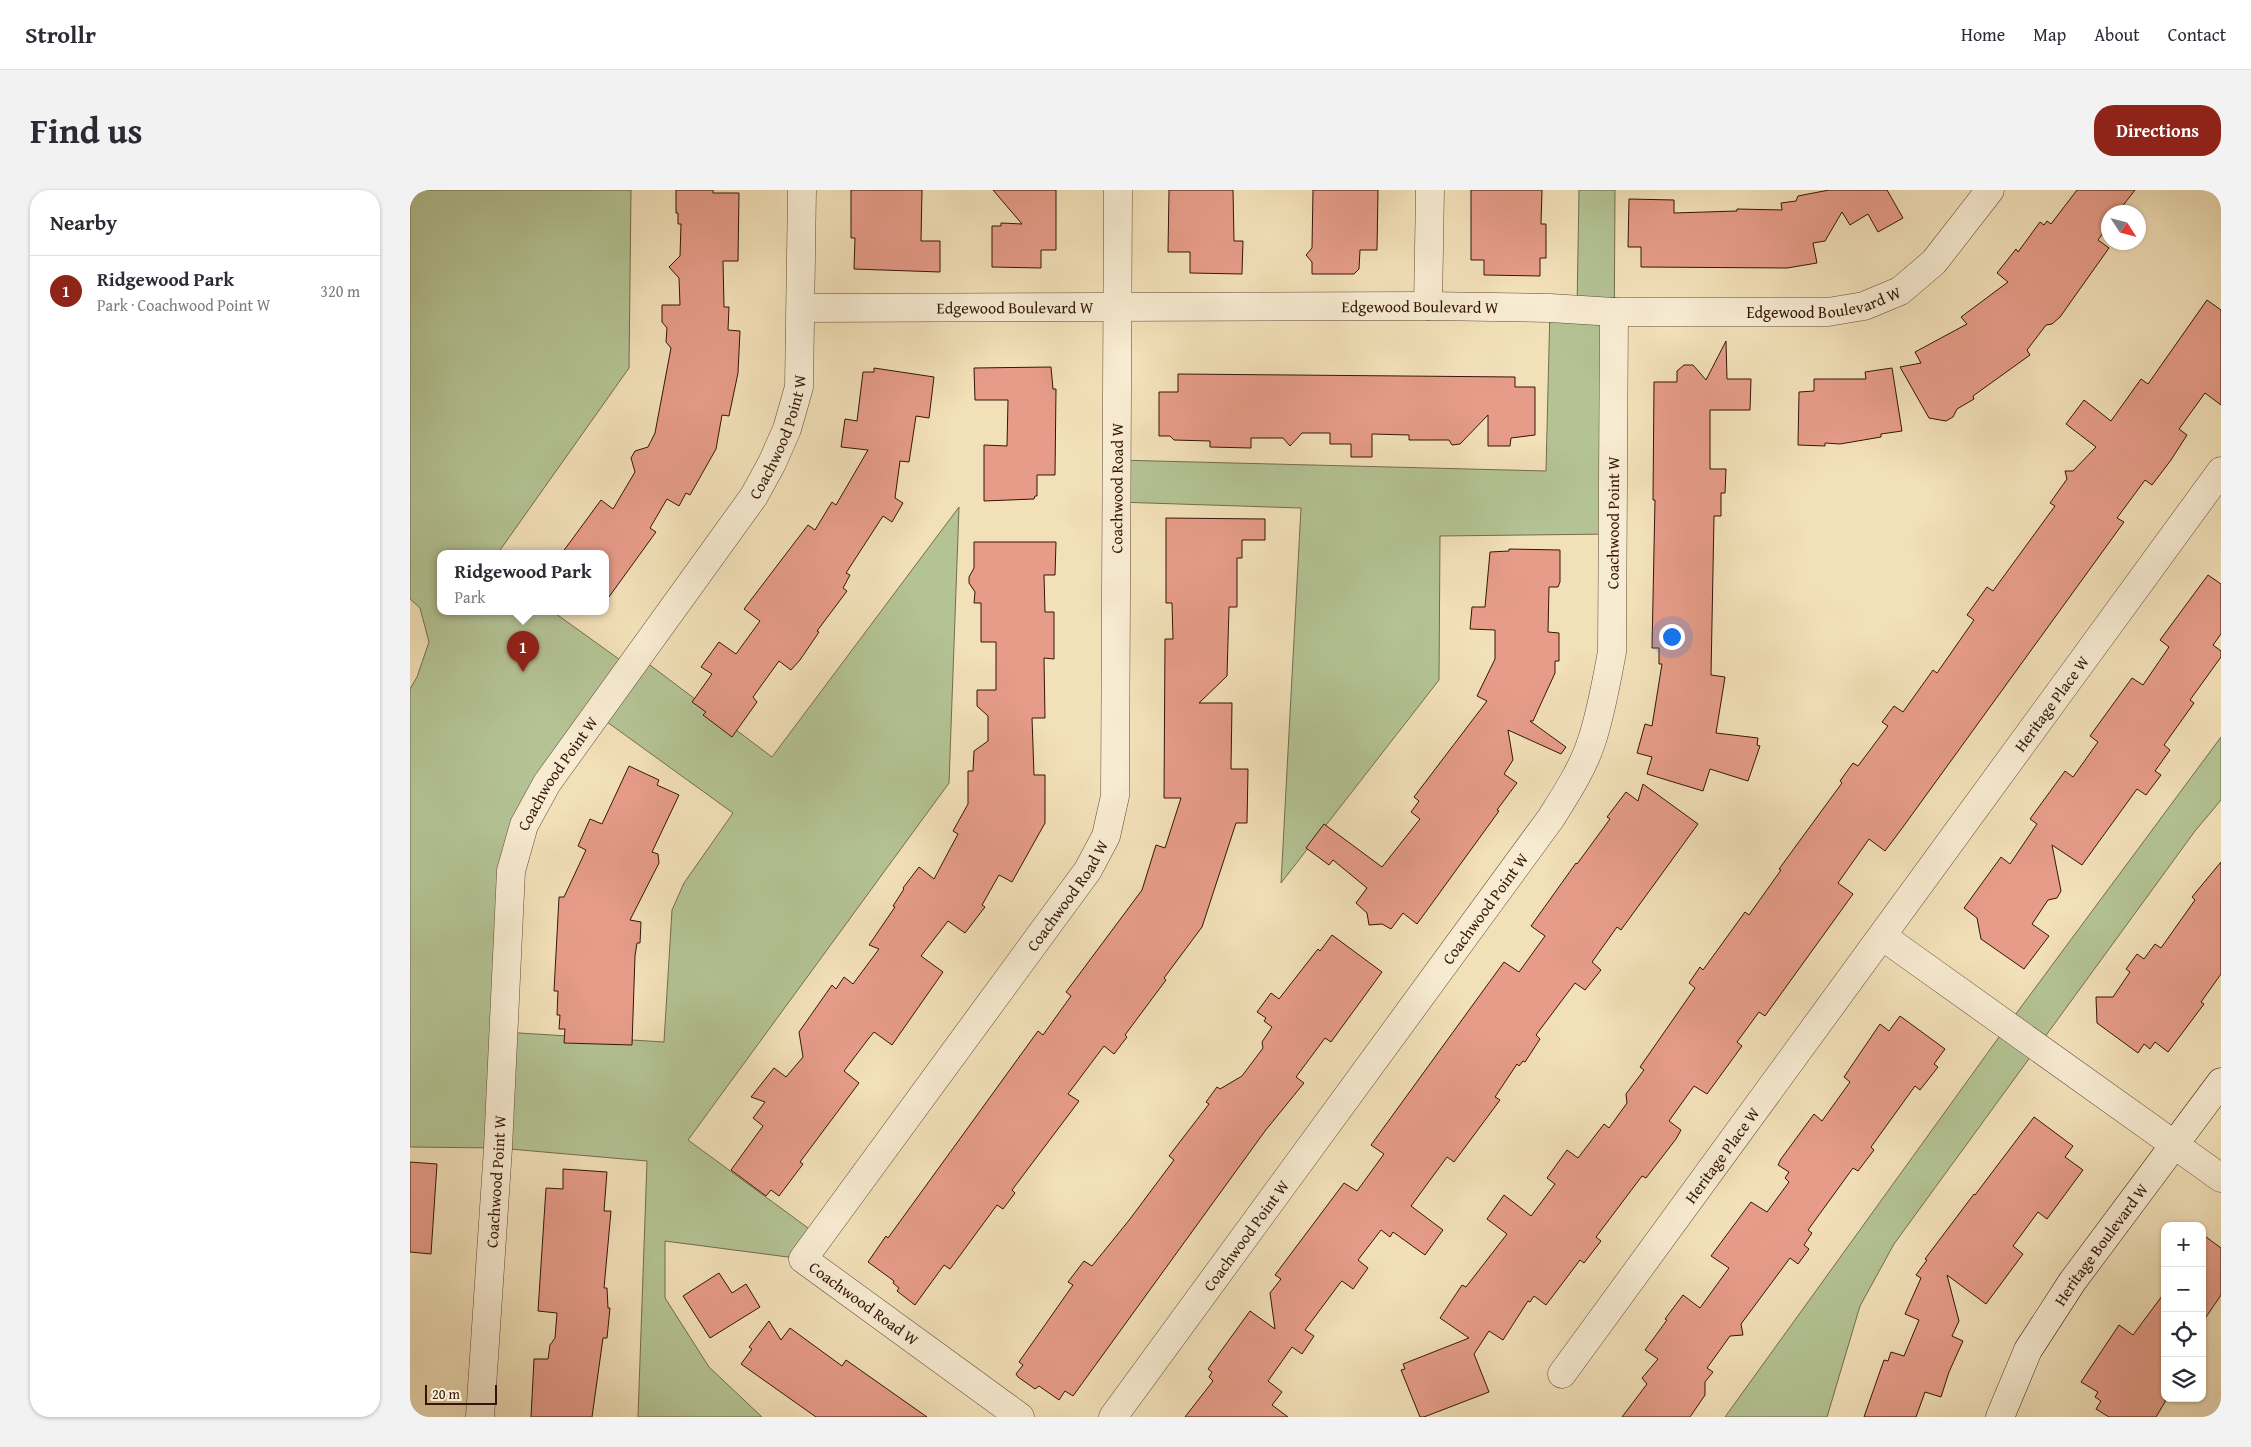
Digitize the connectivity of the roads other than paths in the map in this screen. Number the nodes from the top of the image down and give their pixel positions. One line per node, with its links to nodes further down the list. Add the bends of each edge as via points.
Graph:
1 (802, 190): 6 (street, Coachwood Point W)
2 (1118, 190): 7 (street, Coachwood Road W)
3 (1430, 190): 5 (street)
4 (1990, 190): 8 (street, Edgewood Boulevard W, via 1934,262 1900,291 1864,306 1828,312)
5 (1428, 306): 7 (street, Edgewood Boulevard W); 8 (street, Edgewood Boulevard W)
6 (801, 308): 7 (street, Edgewood Boulevard W); 15 (street, Coachwood Point W, via 799,387 787,429 772,463 754,496 548,783 524,825 511,871)
7 (1118, 308): 16 (street, Coachwood Road W, via 1115,796 1106,836 1088,870 803,1259)
8 (1614, 312): 17 (street, Coachwood Point W, via 1612,652 1591,744 1574,782 1551,818)
9 (2221, 471): 10 (street, Heritage Place W)
10 (1882, 936): 12 (street); 14 (street, Heritage Place W)
11 (2221, 1082): 12 (street, Heritage Boulevard W)
12 (2175, 1146): 13 (street); 18 (street, Heritage Boulevard W, via 2072,1282 2028,1350)
13 (2221, 1178)
14 (1562, 1374)
15 (480, 1417)
16 (1020, 1417)
17 (1113, 1417)
18 (2000, 1417)

